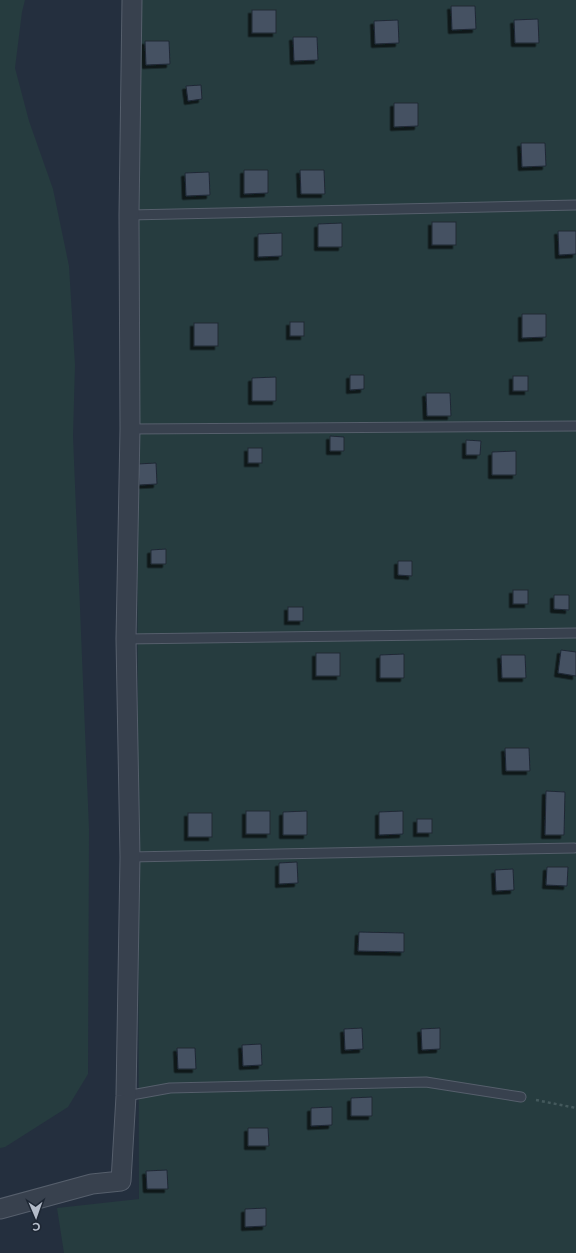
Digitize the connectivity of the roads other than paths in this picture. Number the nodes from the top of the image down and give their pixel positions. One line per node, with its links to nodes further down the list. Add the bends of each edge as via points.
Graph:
1 (132, 0): 3 (street)
2 (576, 205): 3 (lane)
3 (129, 215): 5 (street)
4 (576, 426): 5 (lane)
5 (130, 429): 7 (street)
6 (576, 633): 7 (lane)
7 (126, 639): 9 (street)
8 (574, 848): 9 (lane)
9 (130, 857): 10 (street)
10 (126, 1096): 11 (lane, via 170,1088 426,1082); 12 (street, via 122,1181 92,1184)
11 (521, 1097)
12 (0, 1209)

